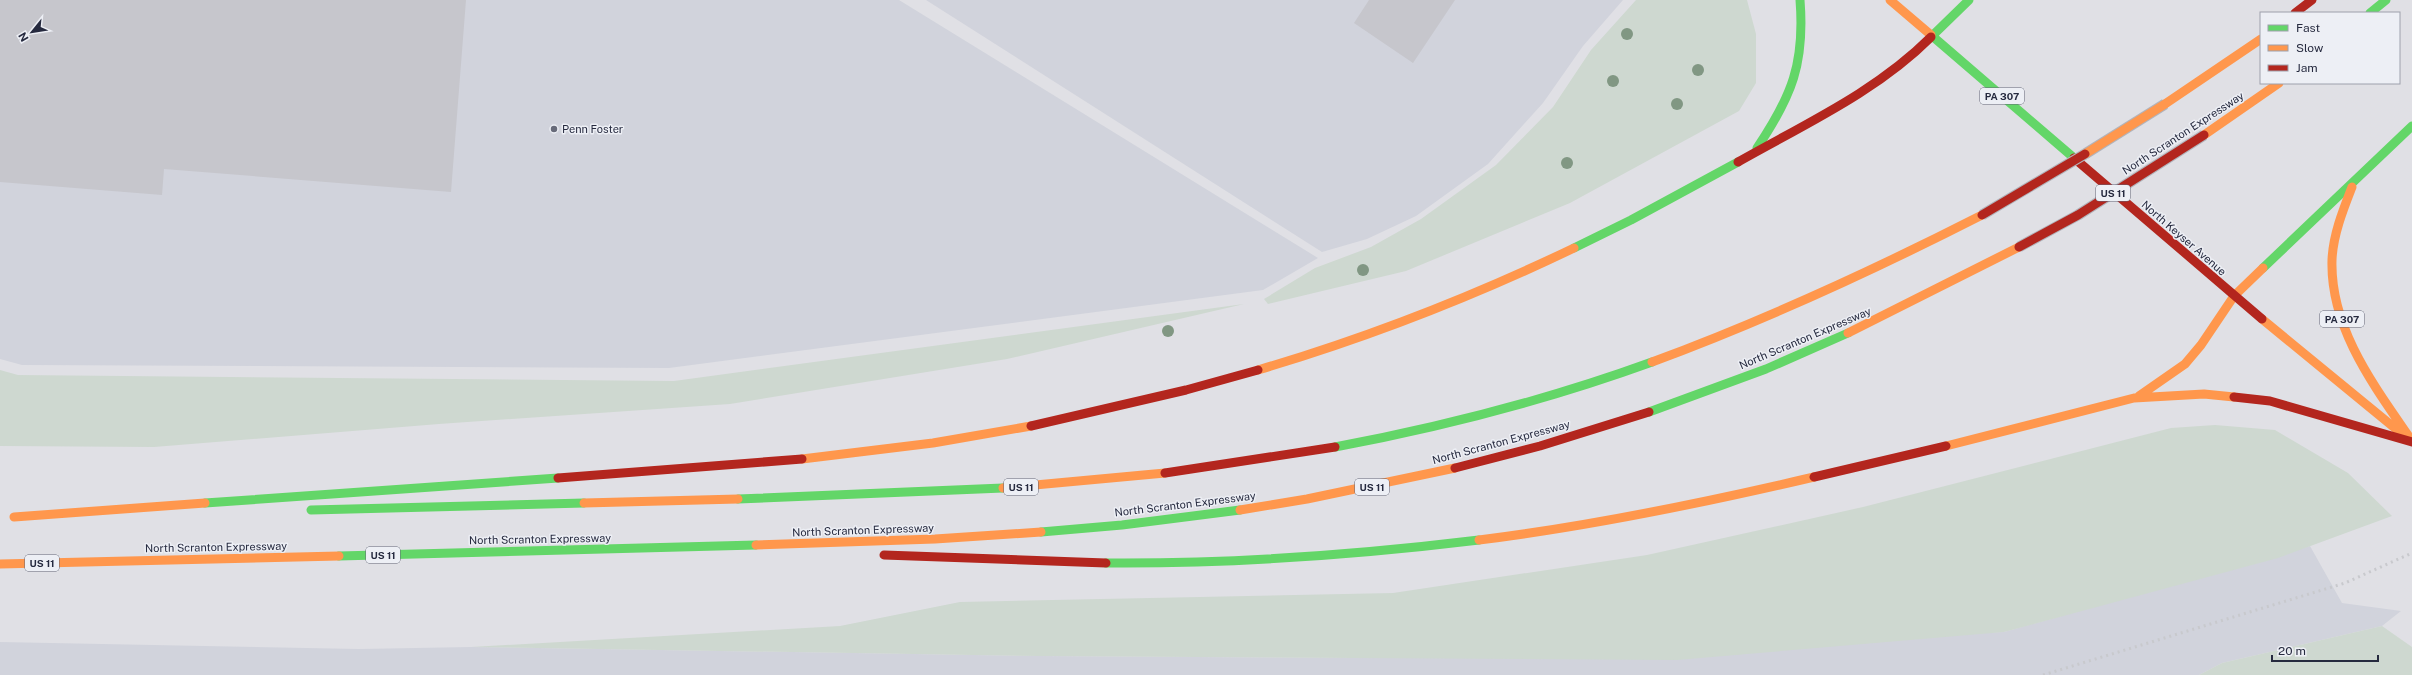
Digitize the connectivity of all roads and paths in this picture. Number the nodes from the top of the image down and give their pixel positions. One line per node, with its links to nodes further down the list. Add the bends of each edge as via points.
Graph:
1 (1800, 0): 12 (main road, via 1801,39 1797,72 1788,99)
2 (1890, 0): 8 (main road, North Keyser Avenue)
3 (1969, 0): 8 (main road)
4 (2312, 0): 6 (main road)
5 (2386, 0): 7 (main road)
6 (2296, 12)
7 (2371, 12)
8 (1931, 35): 12 (main road, via 1879,82); 14 (main road, North Keyser Avenue / PA 307)
9 (2260, 40): 17 (main road, US 11, bridge, via 2166,104 2043,181 1982,215 1839,286 1755,323 1665,358 1486,412 1387,436 1294,455 1111,479 926,493)
10 (2278, 84): 19 (main road, North Scranton Expressway / US 11, bridge, via 2204,135 2078,215 1858,329 1774,366 1681,402 1497,458 1302,501 1116,526 929,540)
11 (2412, 126): 13 (main road, PA 307)
12 (1754, 153): 18 (main road, via 1602,236 1516,276 1424,314 1332,348 1251,373 1085,415 916,445 792,460 11,517)
13 (2353, 182): 14 (main road); 16 (main road, PA 307, via 2337,226 2332,261 2334,289 2343,322 2356,352 2372,382)
14 (2234, 296): 15 (main road, via 2185,364); 16 (main road, North Keyser Avenue / PA 307)
15 (2134, 398): 16 (main road, via 2204,394 2270,401); 21 (main road, via 1876,463 1591,524 1503,538 1403,550 1204,562 1101,563)
16 (2412, 442)
17 (302, 510)
18 (222, 512)
19 (683, 547): 20 (main road); 22 (main road, North Scranton Expressway / US 11)
20 (825, 553)
21 (872, 554)
22 (0, 564)

